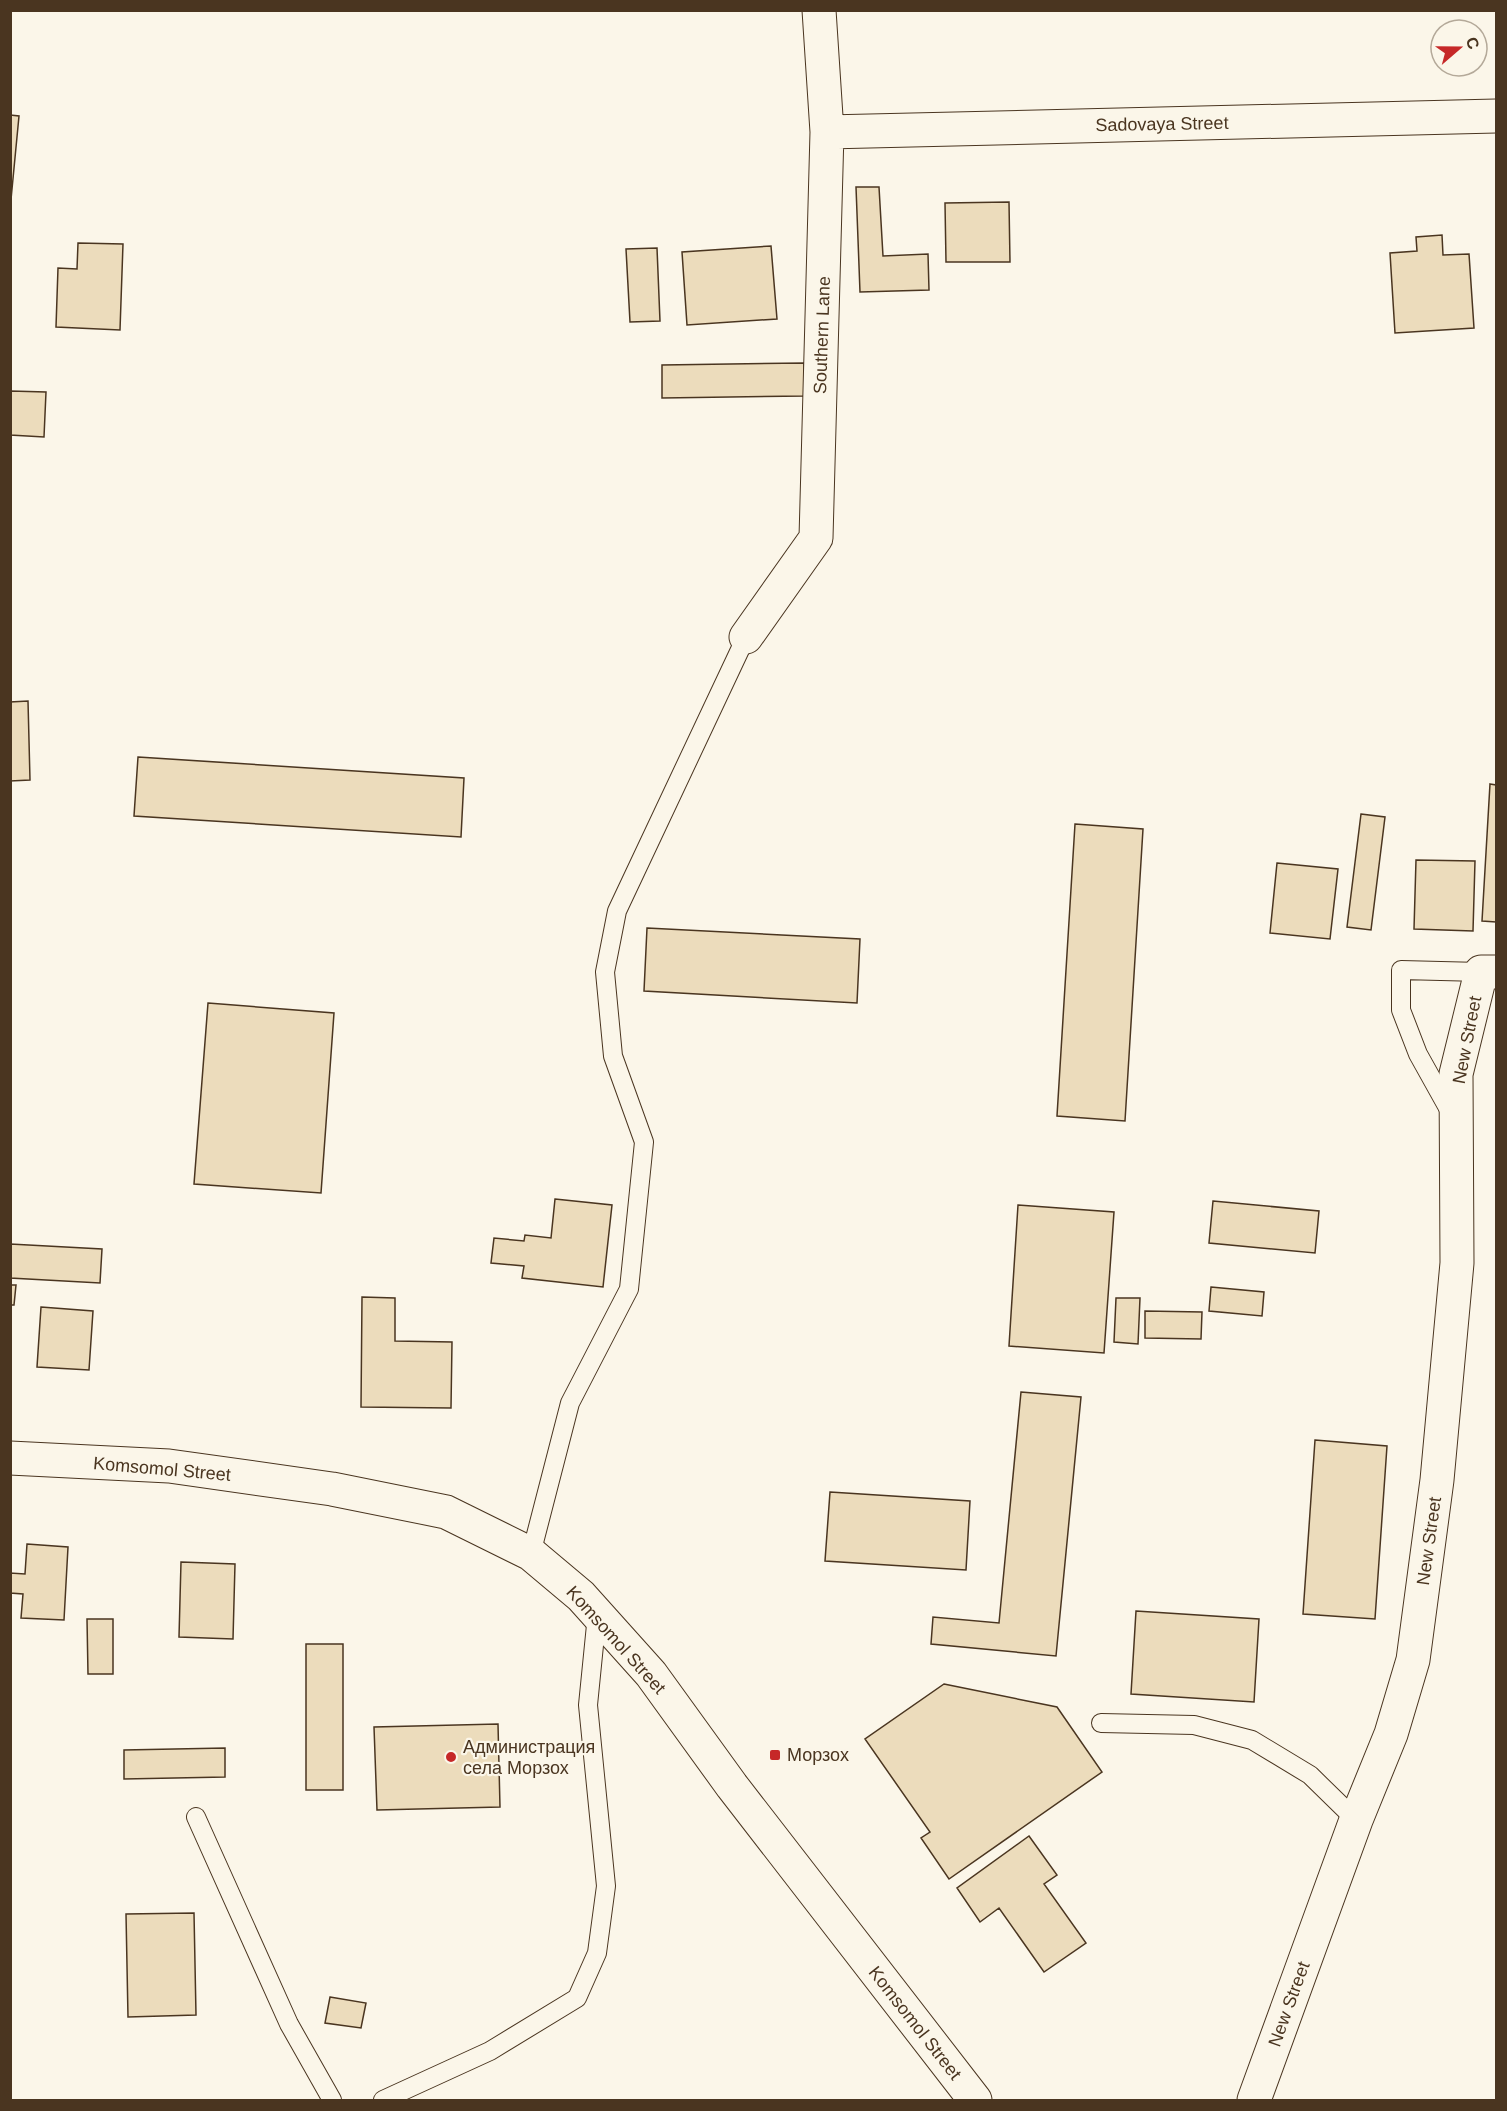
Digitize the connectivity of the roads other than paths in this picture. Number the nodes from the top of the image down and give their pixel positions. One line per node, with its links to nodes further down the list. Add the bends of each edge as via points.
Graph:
1 (819, 10): 3 (street, Southern Lane)
2 (1497, 116): 3 (street, Sadovaya Street)
3 (827, 132): 4 (street, Southern Lane, via 816,537)
4 (746, 637): 8 (lane, via 617,911 605,972 614,1056 644,1142 629,1289 570,1403)
5 (1489, 972): 6 (street, New Street, via 1456,1074); 6 (lane, via 1401,970 1401,1010 1418,1054)
6 (1457, 1123): 12 (street, New Street, via 1457,1263 1437,1480 1413,1660 1391,1734)
7 (10, 1458): 8 (street, Komsomol Street, via 169,1466 332,1489 447,1512)
8 (531, 1554): 9 (street, Komsomol Street, via 581,1596)
9 (597, 1615): 14 (lane, via 588,1705 606,1886 597,1953 577,1998 490,2051); 15 (street, Komsomol Street, via 651,1674 732,1786)
10 (1101, 1723): 12 (lane, via 1194,1725 1252,1740 1310,1775)
11 (196, 1817): 13 (lane, via 288,2024)
12 (1356, 1820): 16 (street, New Street)
13 (332, 2100)
14 (383, 2100)
15 (975, 2100)
16 (1254, 2100)

